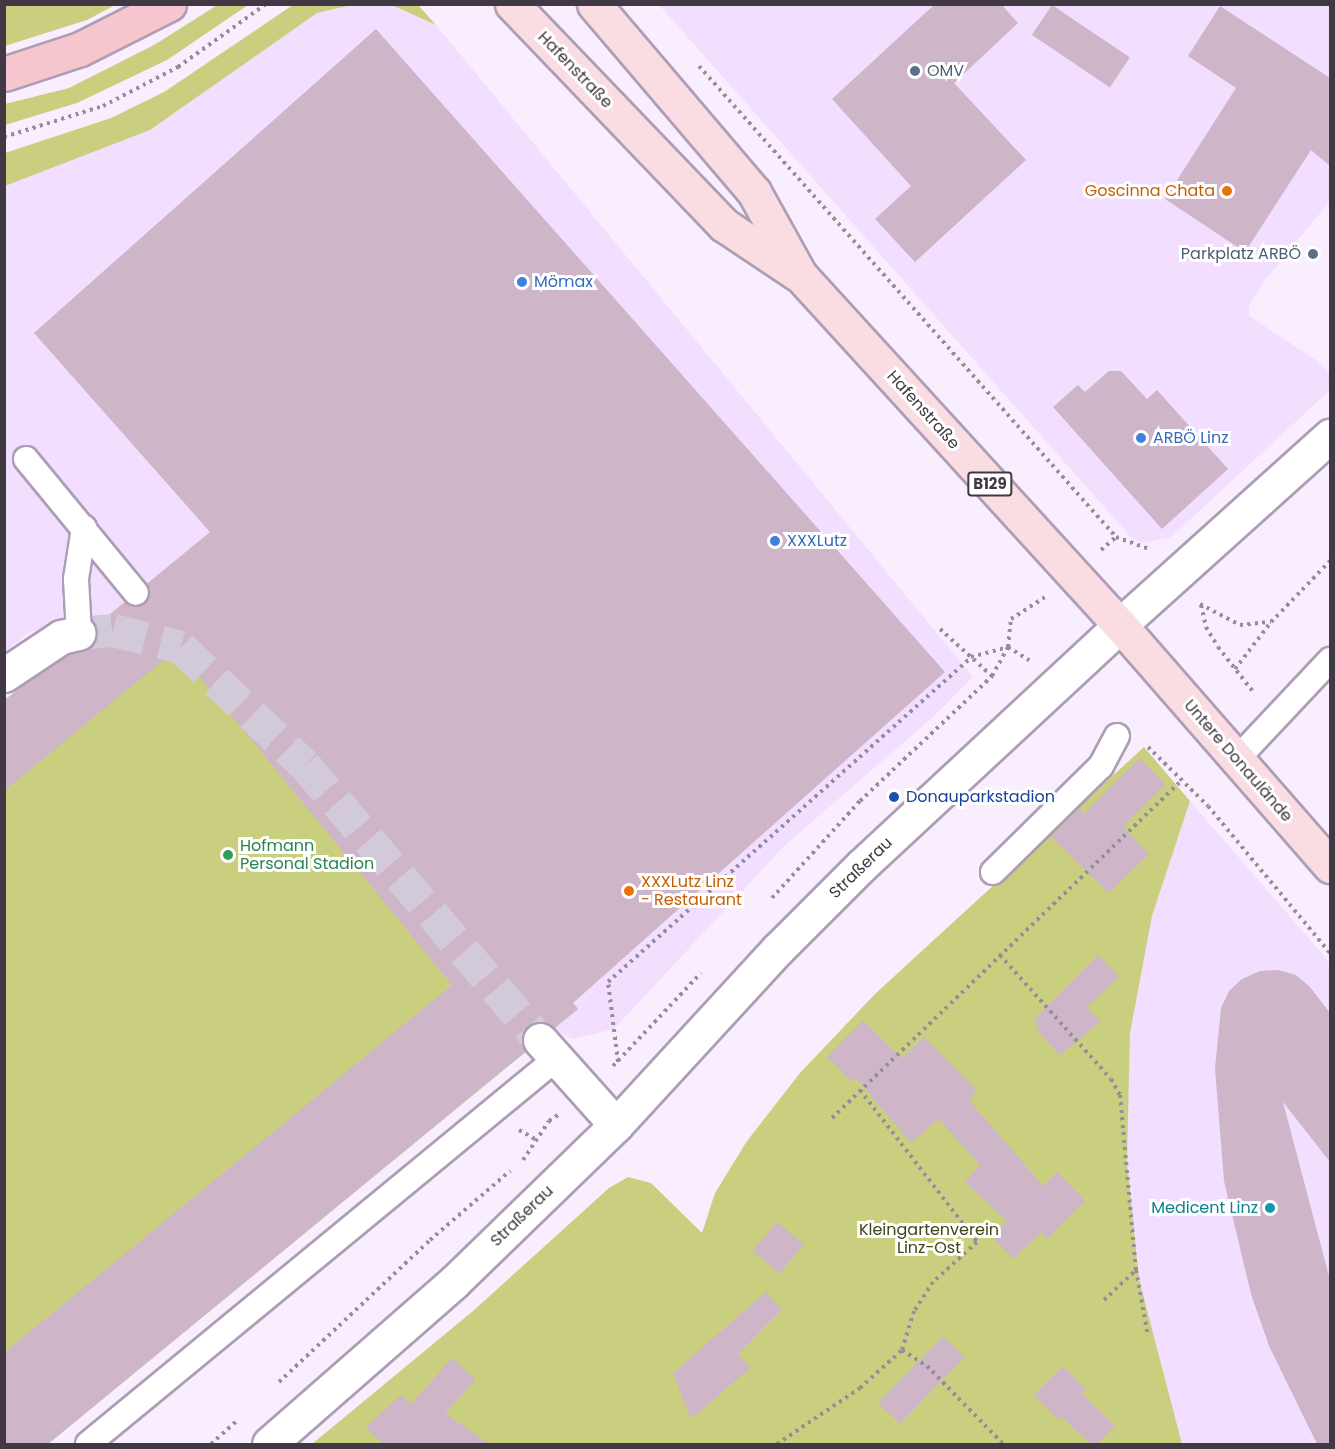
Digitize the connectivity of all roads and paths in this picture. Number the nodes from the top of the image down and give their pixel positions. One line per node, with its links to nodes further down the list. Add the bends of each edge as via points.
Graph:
1 (169, 4): 6 (highway, via 80,49)
2 (266, 4): 7 (path, via 178,67 103,105)
3 (512, 4): 8 (main road, Hafenstraße, via 724,225)
4 (594, 4): 8 (main road, Hafenstraße, via 754,192)
5 (697, 63): 12 (path, via 1116,537 1139,548)
6 (4, 74)
7 (4, 137)
8 (800, 275): 17 (main road, Hafenstraße / B129)
9 (1330, 436): 17 (main road)
10 (26, 459): 11 (lane)
11 (84, 528): 14 (lane); 19 (lane, via 76,579)
12 (1155, 550)
13 (1330, 561): 16 (path)
14 (136, 593)
15 (1011, 619): 21 (path, via 1008,648)
16 (1271, 622): 23 (path); 23 (path, via 1240,625 1200,604 1206,627)
17 (1120, 625): 20 (main road, Hafenstraße); 39 (main road, Straßerau, via 861,866 778,949)
18 (940, 629): 21 (path)
19 (79, 633): 24 (main road, via 61,637)
20 (1146, 655): 28 (main road, Untere Donaulände)
21 (971, 657): 25 (path); 35 (path, via 608,982)
22 (1330, 660): 28 (lane)
23 (1235, 669): 26 (path)
24 (4, 675)
25 (992, 676)
26 (1255, 694)
27 (1117, 736): 29 (path, via 1148,746); 31 (lane, via 1101,766)
28 (1237, 759): 30 (main road, Untere Donaulände)
29 (1183, 779): 32 (path); 33 (path)
30 (1330, 866)
31 (993, 872)
32 (1330, 952)
33 (1000, 955): 36 (path); 42 (path, via 1111,1079 1120,1095)
34 (548, 1049): 39 (main road); 48 (lane)
35 (617, 1062)
36 (861, 1090): 37 (path); 45 (path, via 977,1242 933,1282 914,1311)
37 (832, 1118)
38 (549, 1122): 40 (path)
39 (616, 1125): 50 (main road, Straßerau, via 454,1282)
40 (522, 1162)
41 (513, 1169): 46 (path, via 430,1240)
42 (1136, 1270): 43 (path); 44 (path)
43 (1104, 1300)
44 (1148, 1336)
45 (902, 1350): 51 (path, via 860,1388); 52 (path, via 927,1366)
46 (274, 1386)
47 (240, 1419): 49 (path)
48 (88, 1444)
49 (211, 1444)
50 (269, 1444)
51 (777, 1444)
52 (1003, 1444)

